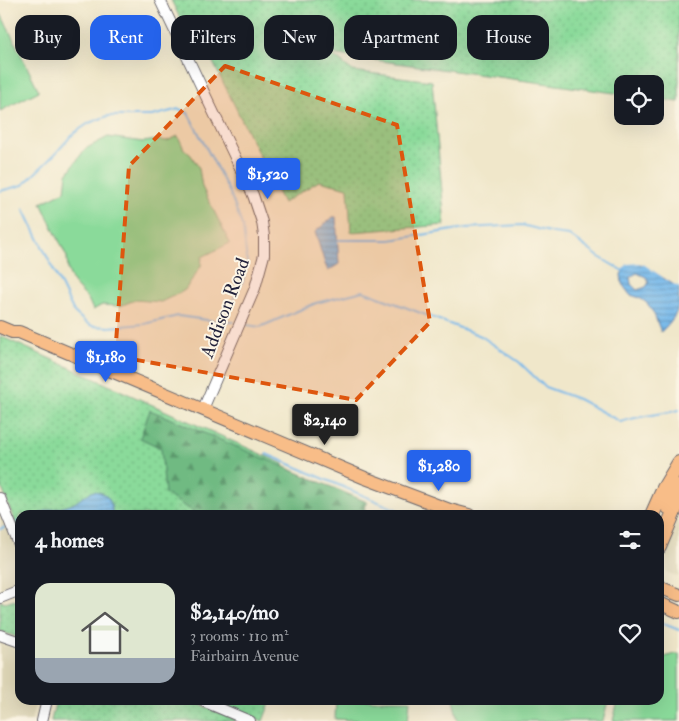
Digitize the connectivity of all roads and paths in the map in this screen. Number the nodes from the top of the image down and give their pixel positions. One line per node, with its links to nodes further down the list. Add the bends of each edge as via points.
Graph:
1 (160, 0): 5 (street, Addison Road, via 253,195 264,236 264,255 255,288)
2 (0, 320): 4 (main road)
3 (0, 327): 4 (main road)
4 (20, 332): 5 (main road)
5 (203, 409): 10 (main road)
6 (679, 463): 11 (highway)
7 (679, 486): 12 (highway)
8 (0, 498): 13 (street)
9 (679, 500): 14 (highway)
10 (446, 510)
11 (654, 510)
12 (664, 518)
13 (15, 535)
14 (664, 535)
15 (664, 589): 17 (main road)
16 (15, 592): 18 (street)
17 (679, 595)
18 (0, 598)
19 (664, 605): 20 (main road)
20 (679, 612)
21 (0, 635): 22 (street)
22 (15, 640)
23 (46, 705): 25 (street)
24 (212, 705): 26 (street)
25 (42, 721)
26 (250, 721)

